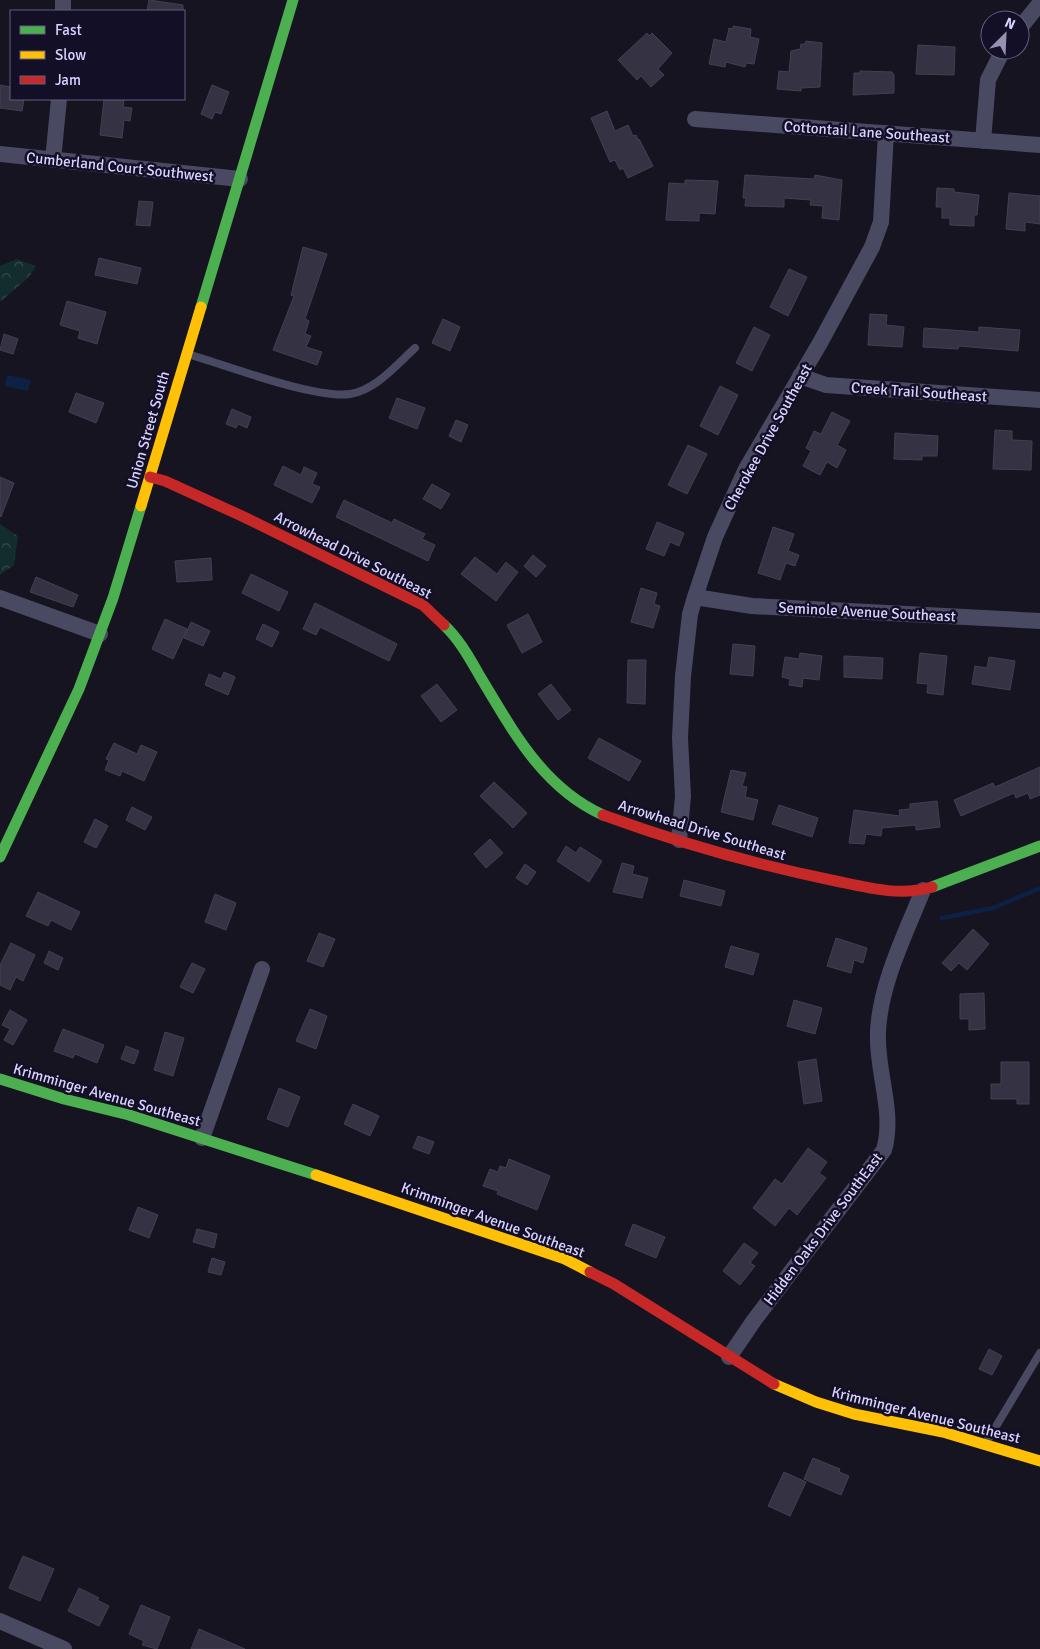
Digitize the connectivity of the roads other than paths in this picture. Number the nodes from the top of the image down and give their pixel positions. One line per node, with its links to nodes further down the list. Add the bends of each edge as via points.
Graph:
1 (294, 0): 12 (street, Union Street South)
2 (1040, 3): 3 (street)
3 (1030, 16)
4 (998, 60): 8 (street, via 988,80)
5 (59, 100): 11 (street)
6 (695, 119): 7 (street, Cottontail Lane Southeast)
7 (886, 134): 8 (street, Cottontail Lane Southeast); 15 (street, Cherokee Drive Southeast, via 881,222 872,247)
8 (983, 142): 9 (street, Cottontail Lane Southeast)
9 (1040, 145)
10 (0, 154): 11 (street, Cumberland Court Southwest)
11 (54, 160): 12 (street, Cumberland Court Southwest)
12 (240, 179): 14 (street, Union Street South)
13 (415, 348): 14 (lane, via 382,378 352,394 327,394)
14 (186, 354): 17 (street, Union Street South)
15 (800, 376): 16 (street, Creek Trail Southeast, via 826,385); 18 (street, Cherokee Drive Southeast, via 746,469 715,537)
16 (1040, 400)
17 (150, 477): 21 (street, Union Street South); 22 (street, Arrowhead Drive Southeast, via 244,517 424,605 452,632 520,742 548,778 600,814)
18 (695, 596): 20 (street, Seminole Avenue Southeast, via 752,606); 22 (street, Cherokee Drive Southeast, via 683,676 680,738 683,796)
19 (0, 598): 21 (street)
20 (1040, 621)
21 (100, 634): 24 (street, Union Street South, via 80,689)
22 (679, 840): 25 (street, Arrowhead Drive Southeast, via 774,868 872,890)
23 (1040, 846): 25 (street, Arrowhead Drive Southeast)
24 (0, 857)
25 (923, 890): 30 (street, Hidden Oaks Drive SouthEast, via 880,1010 878,1052 889,1122 884,1150 755,1318)
26 (262, 969): 28 (street)
27 (0, 1079): 28 (street, Krimminger Avenue Southeast)
28 (202, 1138): 30 (street, Krimminger Avenue Southeast, via 565,1259 614,1284)
29 (1040, 1353): 31 (lane)
30 (729, 1357): 31 (street, Krimminger Avenue Southeast, via 769,1382 816,1402)
31 (984, 1444): 32 (street, Krimminger Avenue Southeast)
32 (1040, 1460)
33 (0, 1621): 34 (street)
34 (64, 1649)

